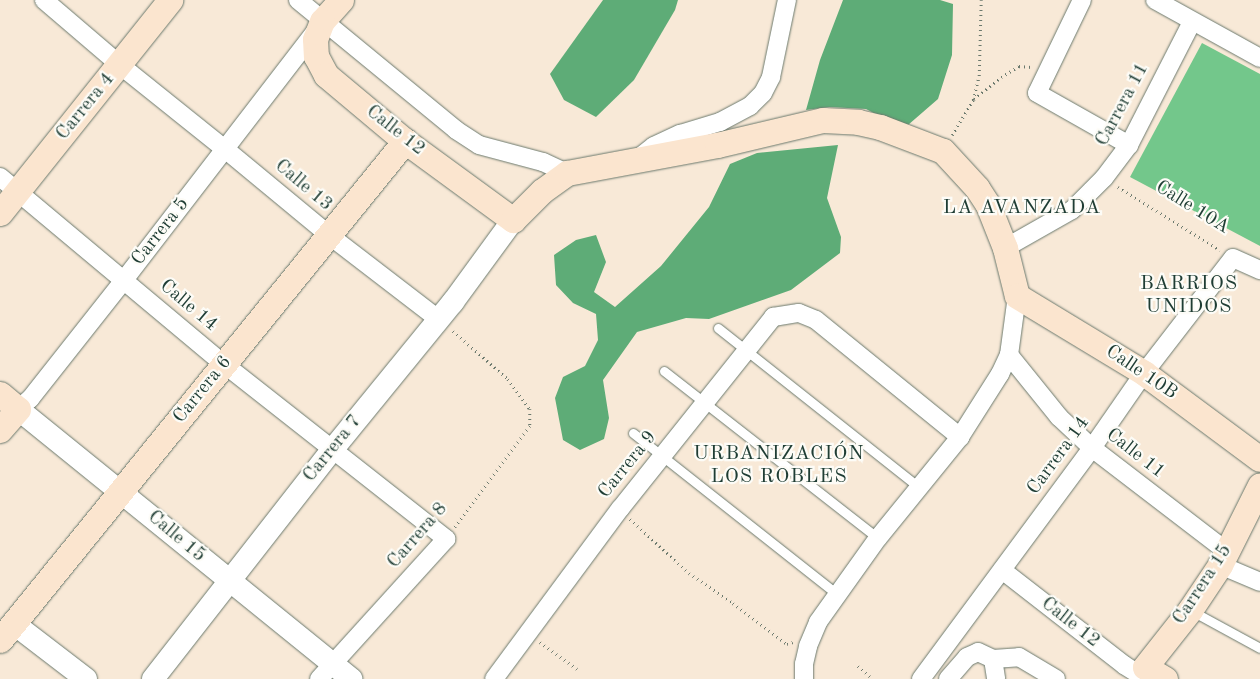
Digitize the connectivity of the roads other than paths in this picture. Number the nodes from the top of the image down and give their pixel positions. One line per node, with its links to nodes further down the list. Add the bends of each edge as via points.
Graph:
1 (44, 0): 11 (street, Calle 13)
2 (170, 0): 11 (main road, Carrera 4)
3 (298, 0): 9 (street)
4 (341, 0): 9 (main road, Carrera 5)
5 (787, 0): 15 (street, via 771,77 764,93 750,106 720,122 680,134 654,146)
6 (1082, 0): 13 (street, via 1037,93)
7 (1155, 0): 8 (street)
8 (1192, 22): 10 (street); 13 (street, Carrera 11)
9 (320, 25): 12 (main road, Calle 12, via 315,39 316,56 326,75); 14 (street, Carrera 5); 16 (street, via 479,145 543,162)
10 (1260, 58)
11 (120, 65): 14 (street, Calle 13); 17 (main road, Carrera 4)
12 (405, 140): 19 (main road, Calle 12); 20 (main road, Carrera 6)
13 (1130, 145): 21 (street, Carrera 11, via 1104,178 1072,210)
14 (225, 148): 20 (street, Calle 13); 24 (street, Carrera 5)
15 (635, 161): 16 (main road); 21 (main road, via 823,120 858,122 902,134 943,151 988,205)
16 (567, 174): 19 (main road, via 542,191)
17 (9, 184): 18 (main road, Carrera 4); 24 (street, Calle 14)
18 (0, 213)
19 (513, 220): 26 (street, Carrera 7)
20 (328, 236): 26 (street, Calle 13); 30 (main road, Carrera 6)
21 (1005, 248): 25 (main road)
22 (1233, 258): 23 (street, Calle 10A); 32 (street, Carrera 14)
23 (1260, 270)
24 (124, 280): 30 (street, Calle 14); 33 (street, Carrera 5, via 30,399)
25 (1017, 296): 29 (street); 32 (main road, Calle 10B)
26 (438, 319): 39 (street, Carrera 7)
27 (718, 328): 28 (lane)
28 (746, 351): 34 (street, Carrera 9); 37 (street, Carrera 9, via 773,317 799,313 816,320); 43 (lane)
29 (1009, 355): 37 (street); 38 (street, Calle 11, via 1059,417)
30 (224, 364): 39 (street, Calle 14); 44 (main road, Carrera 6)
31 (664, 371): 34 (lane)
32 (1144, 373): 38 (street, Carrera 14); 41 (main road, Calle 10B)
33 (9, 402): 35 (main road, Carrera 5); 44 (street, Calle 15)
34 (706, 403): 40 (street, Carrera 9); 45 (lane)
35 (0, 430)
36 (633, 433): 40 (lane)
37 (960, 437): 43 (street)
38 (1092, 448): 47 (street, Calle 11); 48 (street, Carrera 14)
39 (333, 449): 46 (street, Calle 14); 49 (street, Carrera 7)
40 (662, 456): 51 (lane); 61 (street, Carrera 9)
41 (1260, 459)
42 (1260, 485): 47 (main road, Carrera 15)
43 (920, 488): 45 (street)
44 (121, 491): 49 (street, Calle 15); 53 (main road, Carrera 6)
45 (878, 538): 51 (street)
46 (446, 539): 56 (street, Carrera 8)
47 (1223, 558): 50 (street, Calle 11); 52 (main road, Carrera 15)
48 (1002, 570): 57 (street, Calle 12, via 1124,665); 63 (street, Carrera 14)
49 (230, 582): 56 (street, Calle 15); 59 (street, Carrera 7)
50 (1260, 582)
51 (837, 594): 62 (street, via 818,622 808,646)
52 (1190, 610): 54 (lane); 57 (main road, Carrera 15)
53 (7, 632): 58 (street)
54 (1260, 648)
55 (993, 658): 64 (street, via 978,652 967,657); 65 (street); 66 (street, via 1020,658)
56 (326, 671): 60 (street, Calle 15)
57 (1146, 675)
58 (86, 679)
59 (153, 679)
60 (352, 679)
61 (494, 679)
62 (804, 679)
63 (921, 679)
64 (948, 679)
65 (996, 679)
66 (1056, 679)

